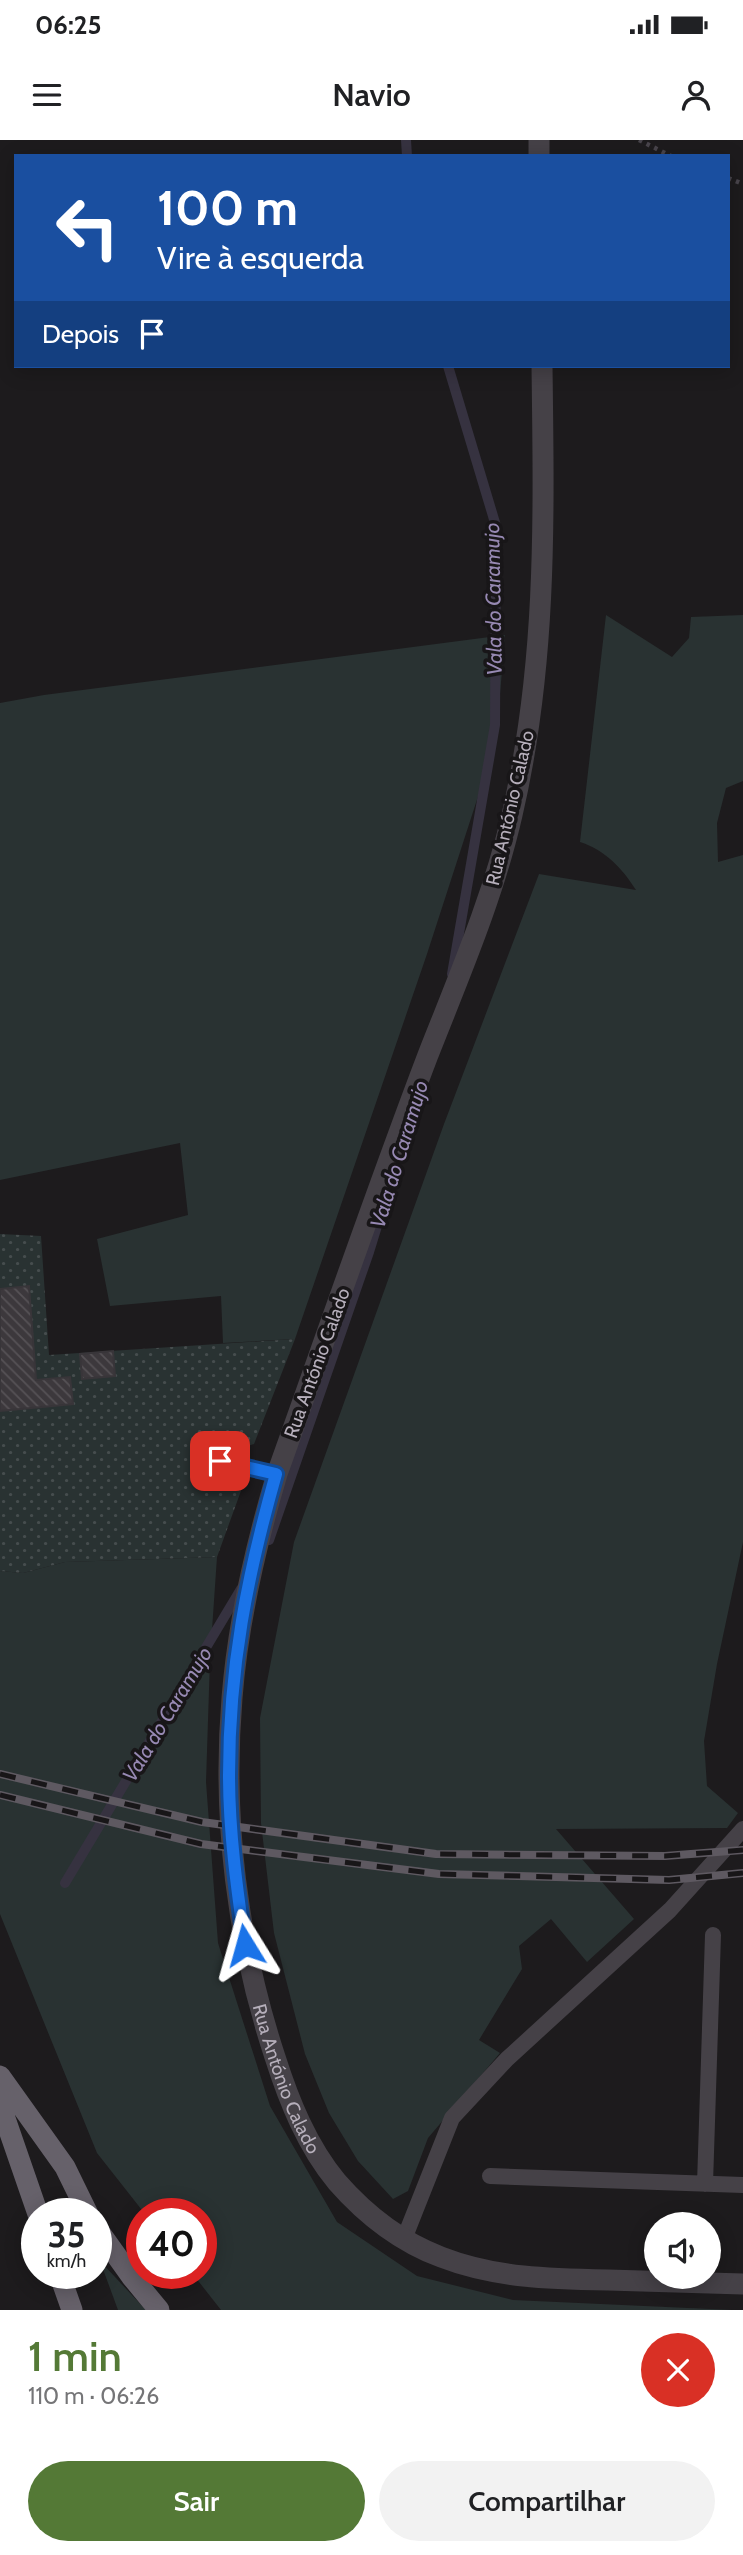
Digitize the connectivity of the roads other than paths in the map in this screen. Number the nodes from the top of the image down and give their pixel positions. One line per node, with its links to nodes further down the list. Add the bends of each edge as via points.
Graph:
1 (542, 368): 3 (street, Rua António Calado, via 541,631 512,816 471,947)
2 (220, 1461): 3 (lane)
3 (276, 1474): 13 (street, Rua António Calado, via 247,1585 232,1697 229,1790 245,1945 263,2022 289,2098 313,2148 359,2205)
4 (743, 1829): 13 (lane, via 670,1910 507,2059 452,2118)
5 (713, 1935): 9 (lane)
6 (0, 2076): 12 (highway, via 65,2167)
7 (0, 2104): 11 (highway)
8 (490, 2176): 9 (lane)
9 (705, 2184): 10 (lane)
10 (743, 2185)
11 (32, 2198)
12 (80, 2198)
13 (404, 2239): 15 (street, Rua António Calado, via 479,2270 533,2278)
14 (112, 2249): 18 (highway)
15 (743, 2284)
16 (65, 2289): 17 (highway)
17 (72, 2310)
18 (159, 2310)

